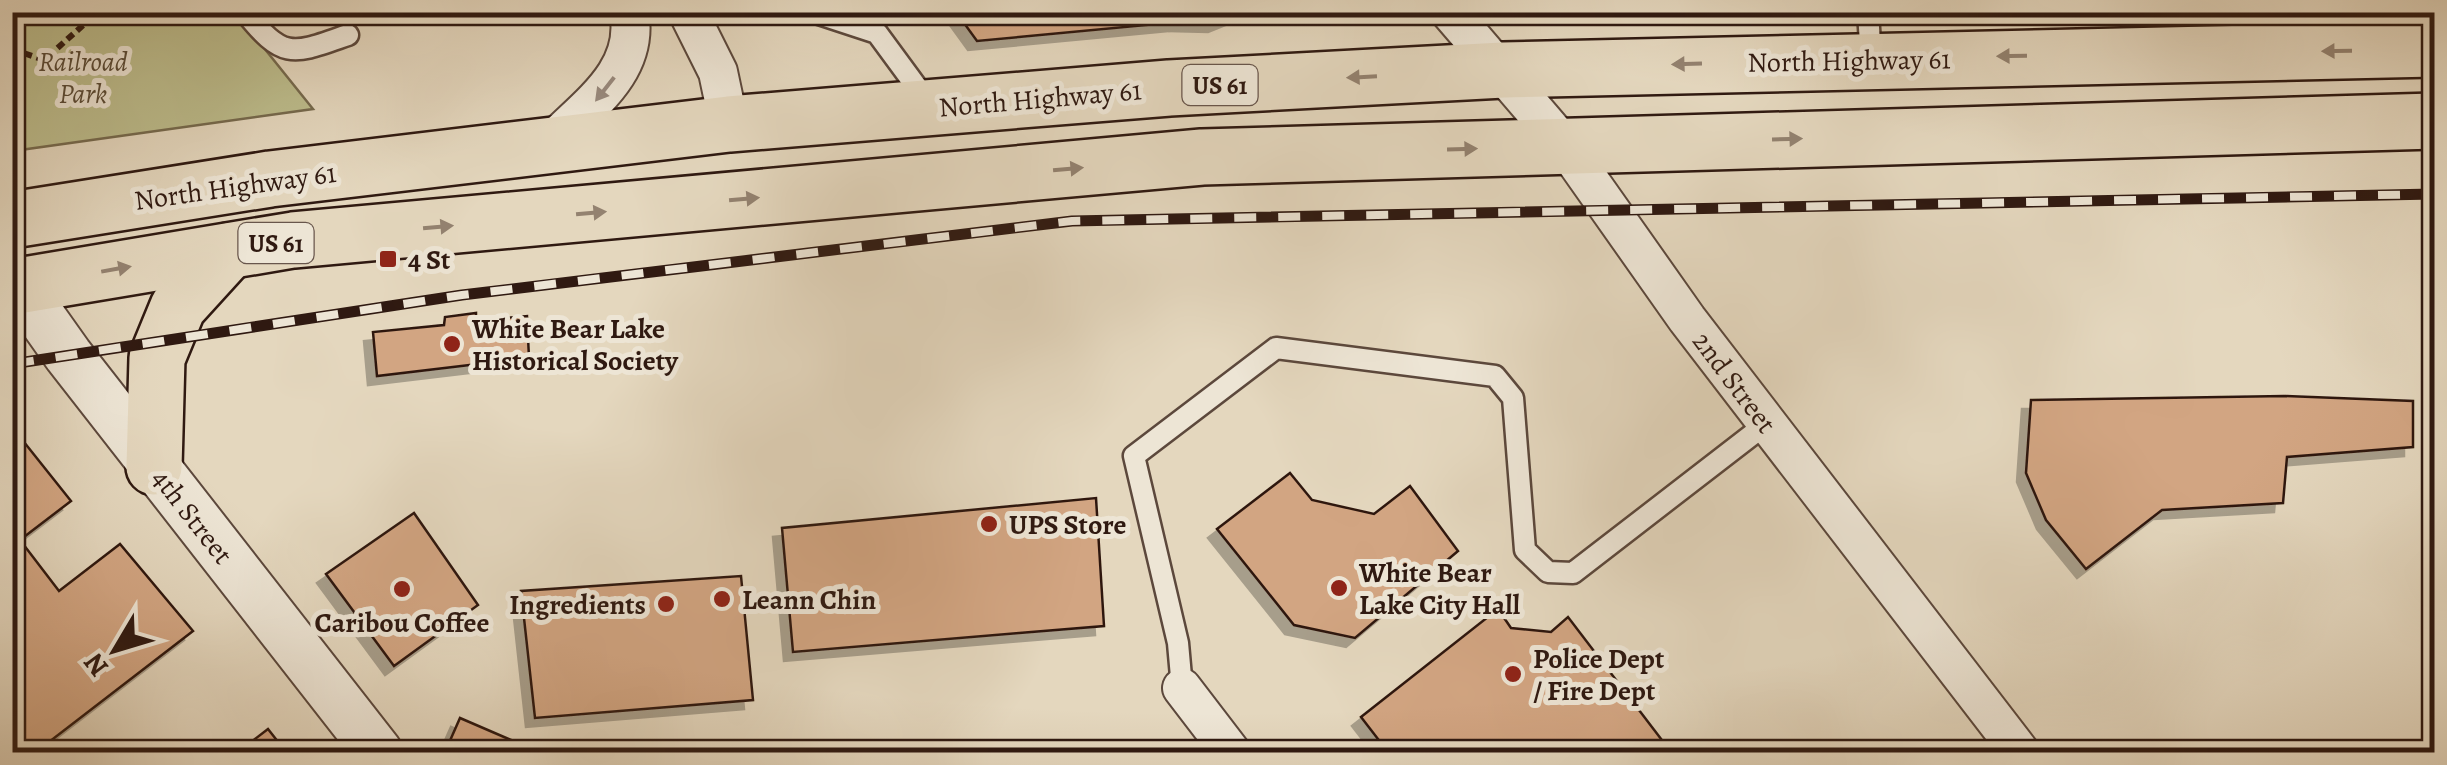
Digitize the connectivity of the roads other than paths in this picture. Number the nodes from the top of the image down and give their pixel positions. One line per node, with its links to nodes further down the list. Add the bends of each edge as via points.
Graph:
1 (245, 12): 6 (lane, via 276,48 298,52)
2 (629, 12): 14 (street, one-way to 14, via 624,63 608,88)
3 (688, 12): 12 (street, via 718,72)
4 (813, 12): 10 (lane, via 877,33)
5 (1450, 12): 9 (street, 2nd Street)
6 (348, 34)
7 (1870, 36): 8 (main road, North Highway 61 / US 61, one-way to 7); 9 (main road, North Highway 61 / US 61, one-way to 9)
8 (2434, 49)
9 (1504, 70): 10 (main road, North Highway 61 / US 61, one-way to 10); 13 (street, 2nd Street)
10 (932, 107): 12 (main road, North Highway 61 / US 61)
11 (2434, 121): 13 (main road, US 61, one-way to 11)
12 (729, 124): 14 (main road, North Highway 61 / US 61); 15 (main road, via 687,176)
13 (1565, 146): 15 (main road, US 61, one-way to 13, via 1202,157); 19 (street, 2nd Street)
14 (546, 148): 16 (main road, North Highway 61 / US 61, via 270,179)
15 (647, 208): 17 (main road, US 61, one-way to 15)
16 (12, 220)
17 (228, 251): 18 (main road, US 61, one-way to 17); 20 (main road, via 178,307 157,358)
18 (15, 283): 20 (street, 4th Street)
19 (1766, 424): 21 (lane, via 1573,573 1548,572 1525,550 1513,398 1495,376 1276,348 1134,456 1178,643); 24 (street, 2nd Street)
20 (154, 466): 22 (street, 4th Street)
21 (1182, 688): 23 (street)
22 (378, 752)
23 (1231, 752)
24 (2020, 752)

